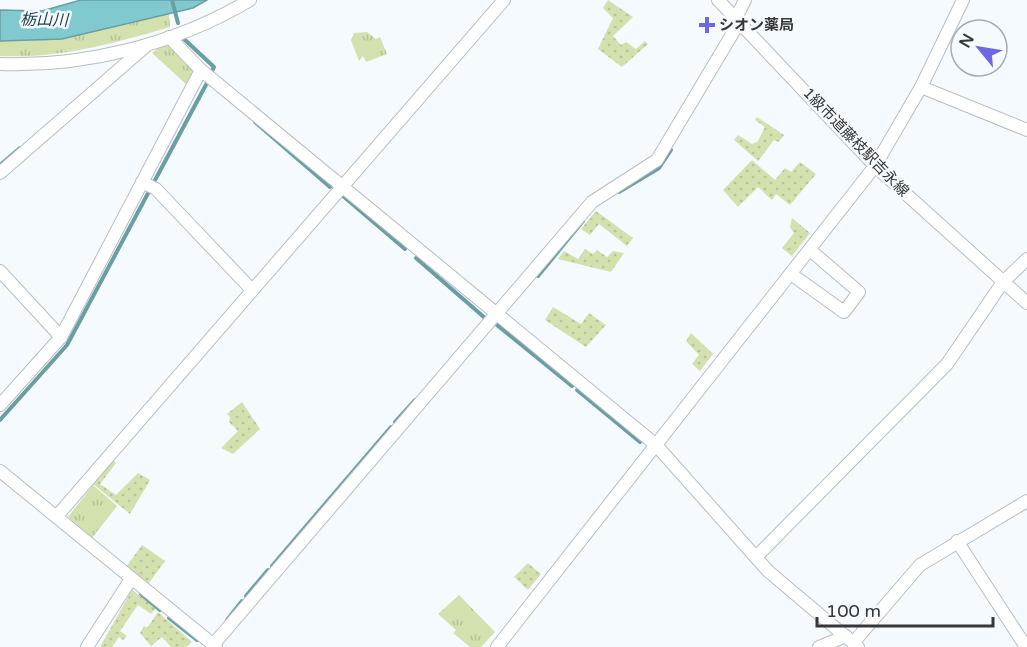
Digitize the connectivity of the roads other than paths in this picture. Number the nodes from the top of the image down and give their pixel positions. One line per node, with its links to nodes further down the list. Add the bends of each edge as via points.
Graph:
1 (250, 0): 7 (street)
2 (504, 0): 16 (street)
3 (718, 0): 6 (street, 1級市道藤枝駅吉永線)
4 (746, 0): 6 (street)
5 (963, 0): 11 (street)
6 (738, 19): 13 (street, 1級市道藤枝駅吉永線); 24 (street, via 657,160 592,202)
7 (169, 37): 8 (street); 10 (street)
8 (149, 44): 9 (street, via 70,61); 14 (street)
9 (0, 64)
10 (201, 70): 15 (street); 16 (street)
11 (921, 87): 12 (street); 13 (street)
12 (1027, 130)
13 (875, 165): 17 (street); 21 (street, 1級市道藤枝駅吉永線)
14 (0, 173)
15 (148, 185): 22 (street); 25 (street)
16 (343, 186): 22 (street); 24 (street)
17 (810, 250): 20 (street); 20 (street, via 859,292 844,312)
18 (1027, 259): 21 (street)
19 (0, 271): 25 (street)
20 (791, 274): 27 (street)
21 (1004, 282): 23 (street, 1級市道藤枝駅吉永線); 32 (street, via 947,364)
22 (252, 290): 30 (street)
23 (1027, 303)
24 (495, 315): 27 (street); 35 (street)
25 (61, 337): 26 (street)
26 (0, 405)
27 (656, 445): 32 (street); 37 (street)
28 (0, 471): 30 (street)
29 (1027, 501): 31 (street)
30 (57, 516): 33 (street)
31 (957, 541): 34 (street, via 920,565); 39 (street)
32 (756, 557): 34 (street)
33 (131, 579): 35 (street); 36 (street)
34 (852, 642): 38 (street)
35 (214, 646)
36 (87, 647)
37 (497, 647)
38 (819, 647)
39 (1026, 647)

